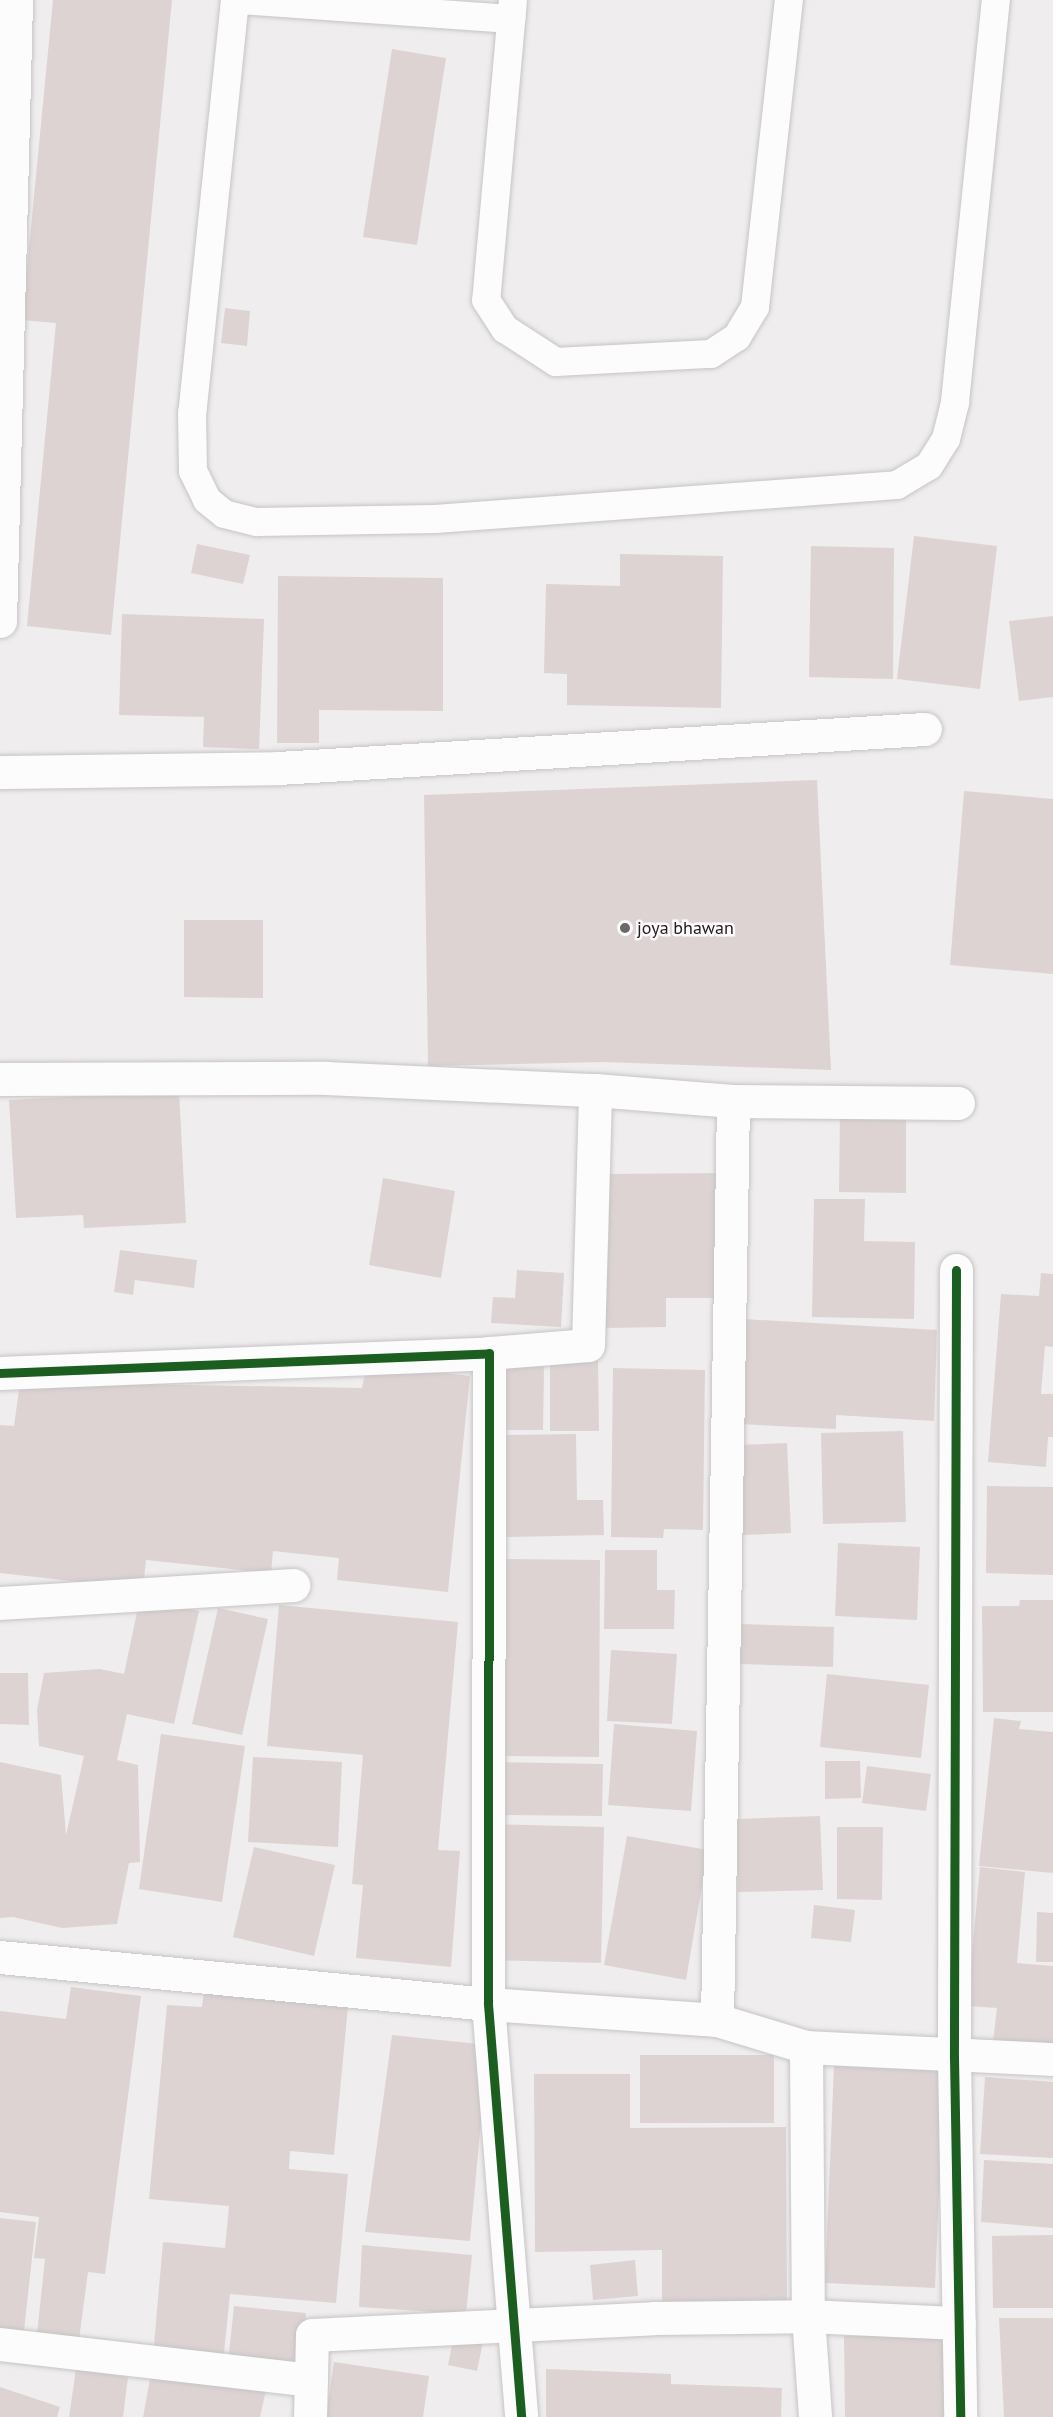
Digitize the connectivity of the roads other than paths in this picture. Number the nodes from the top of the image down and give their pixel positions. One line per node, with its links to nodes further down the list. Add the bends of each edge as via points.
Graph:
1 (16, 0): 7 (street)
2 (235, 0): 5 (lane, via 192,413 193,471 207,500 225,514 257,522 435,519 897,485 929,466 946,439 955,402)
3 (240, 0): 6 (lane)
4 (789, 0): 6 (lane, via 755,307 737,337 711,354 556,362 505,329 486,300)
5 (996, 0)
6 (512, 10)
7 (8, 79): 8 (street)
8 (0, 621)
9 (925, 729): 10 (street, via 278,768)
10 (0, 772)
11 (0, 1079): 12 (street, via 326,1078)
12 (595, 1090): 13 (street); 16 (street, via 588,1345)
13 (732, 1101): 14 (street); 22 (street)
14 (958, 1103)
15 (956, 1270): 24 (street)
16 (489, 1353): 17 (street); 21 (street)
17 (0, 1373)
18 (293, 1585): 19 (street)
19 (0, 1603)
20 (0, 1957): 21 (street)
21 (488, 2004): 22 (street); 28 (street)
22 (717, 2020): 23 (street)
23 (806, 2047): 24 (street); 26 (street)
24 (954, 2057): 25 (street); 27 (street)
25 (1053, 2059)
26 (808, 2316): 27 (street); 28 (street); 33 (street)
27 (959, 2324): 34 (street)
28 (514, 2325): 30 (street, via 312,2335); 32 (street)
29 (0, 2344): 30 (street)
30 (311, 2380): 31 (street)
31 (310, 2417)
32 (521, 2417)
33 (815, 2417)
34 (960, 2417)

